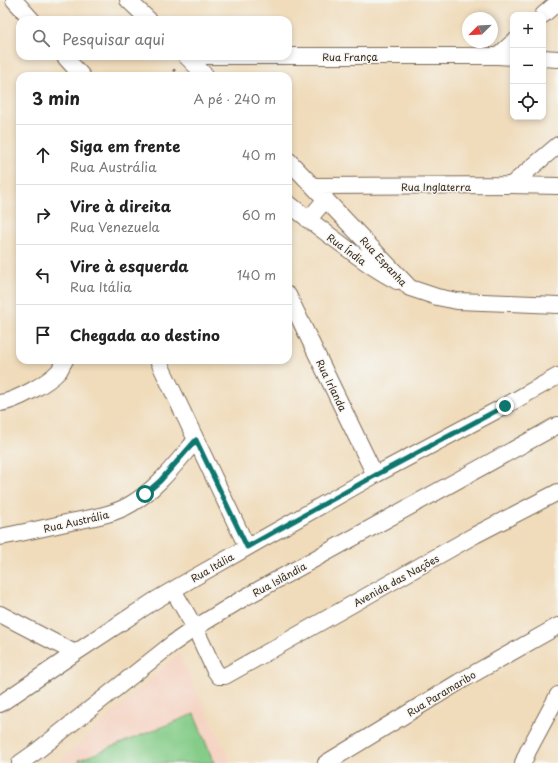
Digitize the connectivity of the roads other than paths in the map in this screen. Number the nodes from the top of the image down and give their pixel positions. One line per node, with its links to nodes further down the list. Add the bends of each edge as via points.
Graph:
1 (14, 0): 5 (street)
2 (128, 0): 6 (street)
3 (558, 2): 4 (street)
4 (546, 12)
5 (28, 16)
6 (145, 16)
7 (510, 47): 9 (street)
8 (292, 56): 9 (street, Rua França)
9 (505, 56)
10 (546, 58): 11 (street)
11 (558, 59)
12 (68, 60): 14 (street)
13 (190, 60): 15 (street)
14 (78, 72)
15 (202, 72)
16 (558, 145): 18 (street)
17 (292, 164): 19 (street, Rua Espanha)
18 (511, 185): 19 (street, Rua Inglaterra); 20 (street, Rua Inglaterra)
19 (314, 186): 21 (street, Rua Espanha)
20 (558, 186)
21 (326, 199): 23 (street); 24 (street, Rua Espanha)
22 (292, 206): 23 (street, Rua Índia)
23 (308, 220): 24 (street, Rua Índia, via 365,262)
24 (410, 288): 26 (street, Rua Espanha, via 457,301)
25 (292, 302): 33 (street, Rua Irlanda)
26 (558, 305)
27 (62, 364): 30 (street, via 38,388)
28 (160, 364): 32 (street)
29 (558, 376): 33 (street, Rua Itália)
30 (0, 403)
31 (558, 425): 40 (street, Rua Islândia, via 242,599)
32 (196, 440): 35 (street, Rua Austrália, via 160,481 118,511); 36 (street)
33 (376, 475): 36 (street, Rua Itália)
34 (558, 492): 40 (street, Avenida das Nações, via 475,535 225,676 219,676 214,670)
35 (0, 537)
36 (247, 547): 37 (street, Rua Itália)
37 (173, 590): 40 (street); 41 (street, Rua Itália)
38 (0, 614): 41 (street)
39 (558, 626): 44 (street, Rua Paramaribo, via 459,682)
40 (195, 628): 45 (street, Rua Islândia)
41 (75, 653): 43 (street, Rua Itália)
42 (558, 695): 46 (street)
43 (0, 704)
44 (333, 761)
45 (20, 763)
46 (523, 763)

